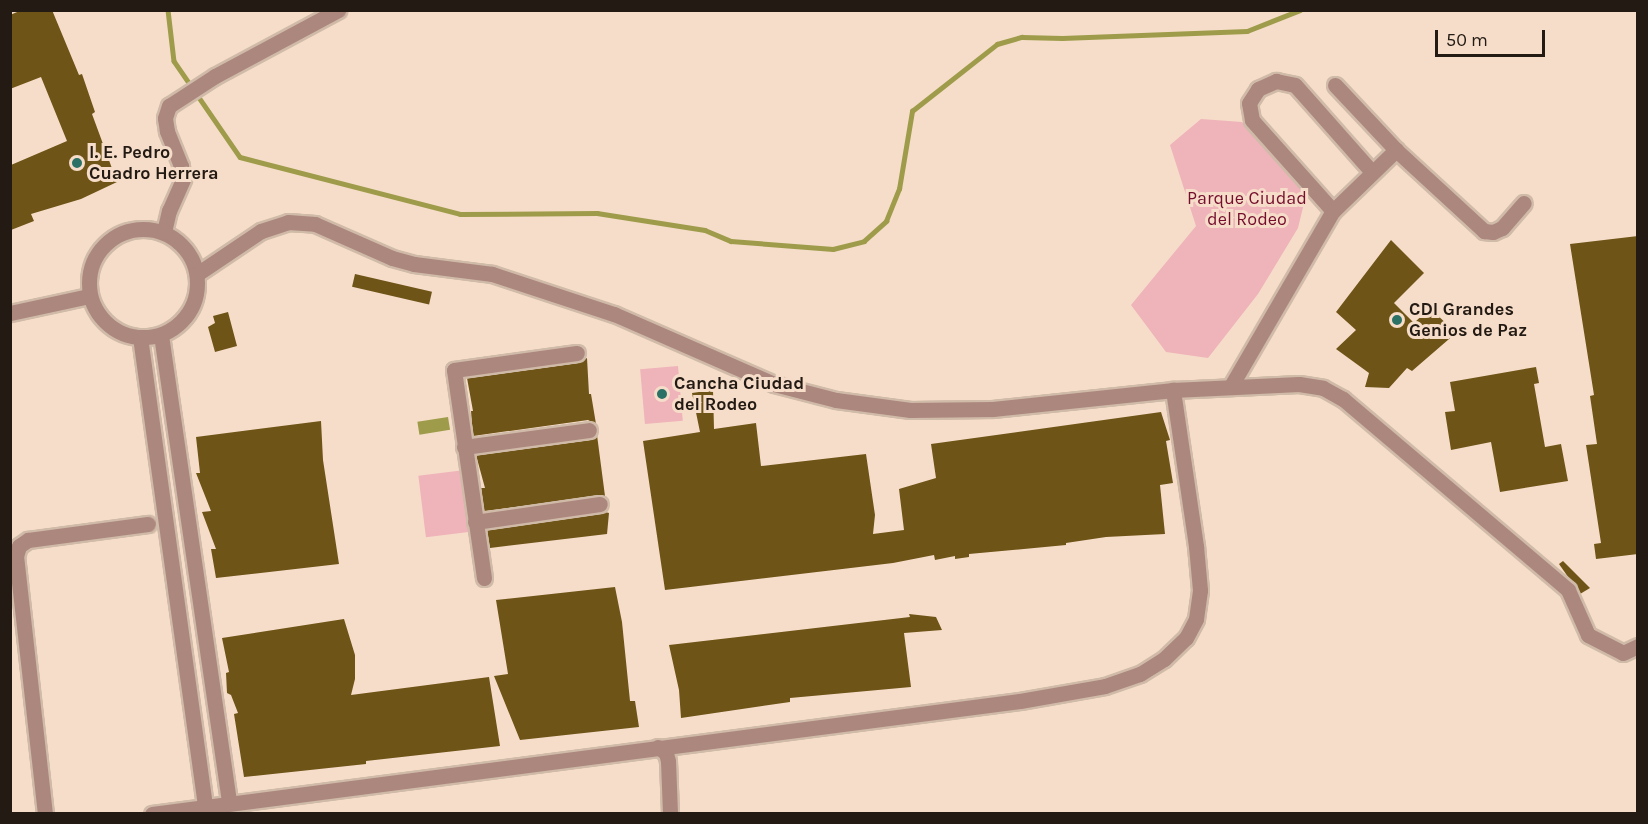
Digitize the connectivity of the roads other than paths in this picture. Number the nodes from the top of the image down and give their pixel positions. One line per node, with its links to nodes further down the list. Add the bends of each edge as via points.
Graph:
1 (338, 10): 7 (street, via 215,76 169,106 165,118 167,131 183,179)
2 (1335, 85): 3 (street)
3 (1396, 150): 4 (street); 5 (street, via 1484,231 1502,228)
4 (1372, 172): 6 (street); 6 (street, via 1295,85 1276,81 1258,89 1249,103 1252,120)
5 (1524, 203)
6 (1333, 211): 14 (street)
7 (164, 232): 8 (street, via 180,242); 9 (street, via 144,228 124,231 107,242 94,257 88,276)
8 (197, 274): 11 (street, via 196,294 189,312); 15 (street, via 261,231 288,222 315,224 392,258 492,274 614,314 774,384 836,400 910,410 993,409)
9 (89, 296): 10 (street); 12 (street, via 108,325)
10 (10, 313)
11 (161, 335): 12 (street); 24 (street)
12 (140, 338): 24 (street)
13 (577, 353): 17 (street, via 454,370)
14 (1231, 386): 15 (street); 22 (street, via 1299,384 1323,388 1343,399 1568,590 1588,635 1623,653)
15 (1173, 390): 23 (street, via 1200,590 1196,619 1186,638 1164,659 1140,674 1105,686 1020,701)
16 (589, 430): 17 (street)
17 (464, 447): 19 (street)
18 (600, 504): 19 (street)
19 (475, 522): 21 (street)
20 (148, 524): 25 (street, via 28,540 19,546 16,556)
21 (484, 578)
22 (1638, 646)
23 (657, 747): 24 (street); 27 (street, via 666,753 668,761)
24 (218, 807): 26 (street)
25 (45, 813)
26 (152, 813)
27 (670, 813)

